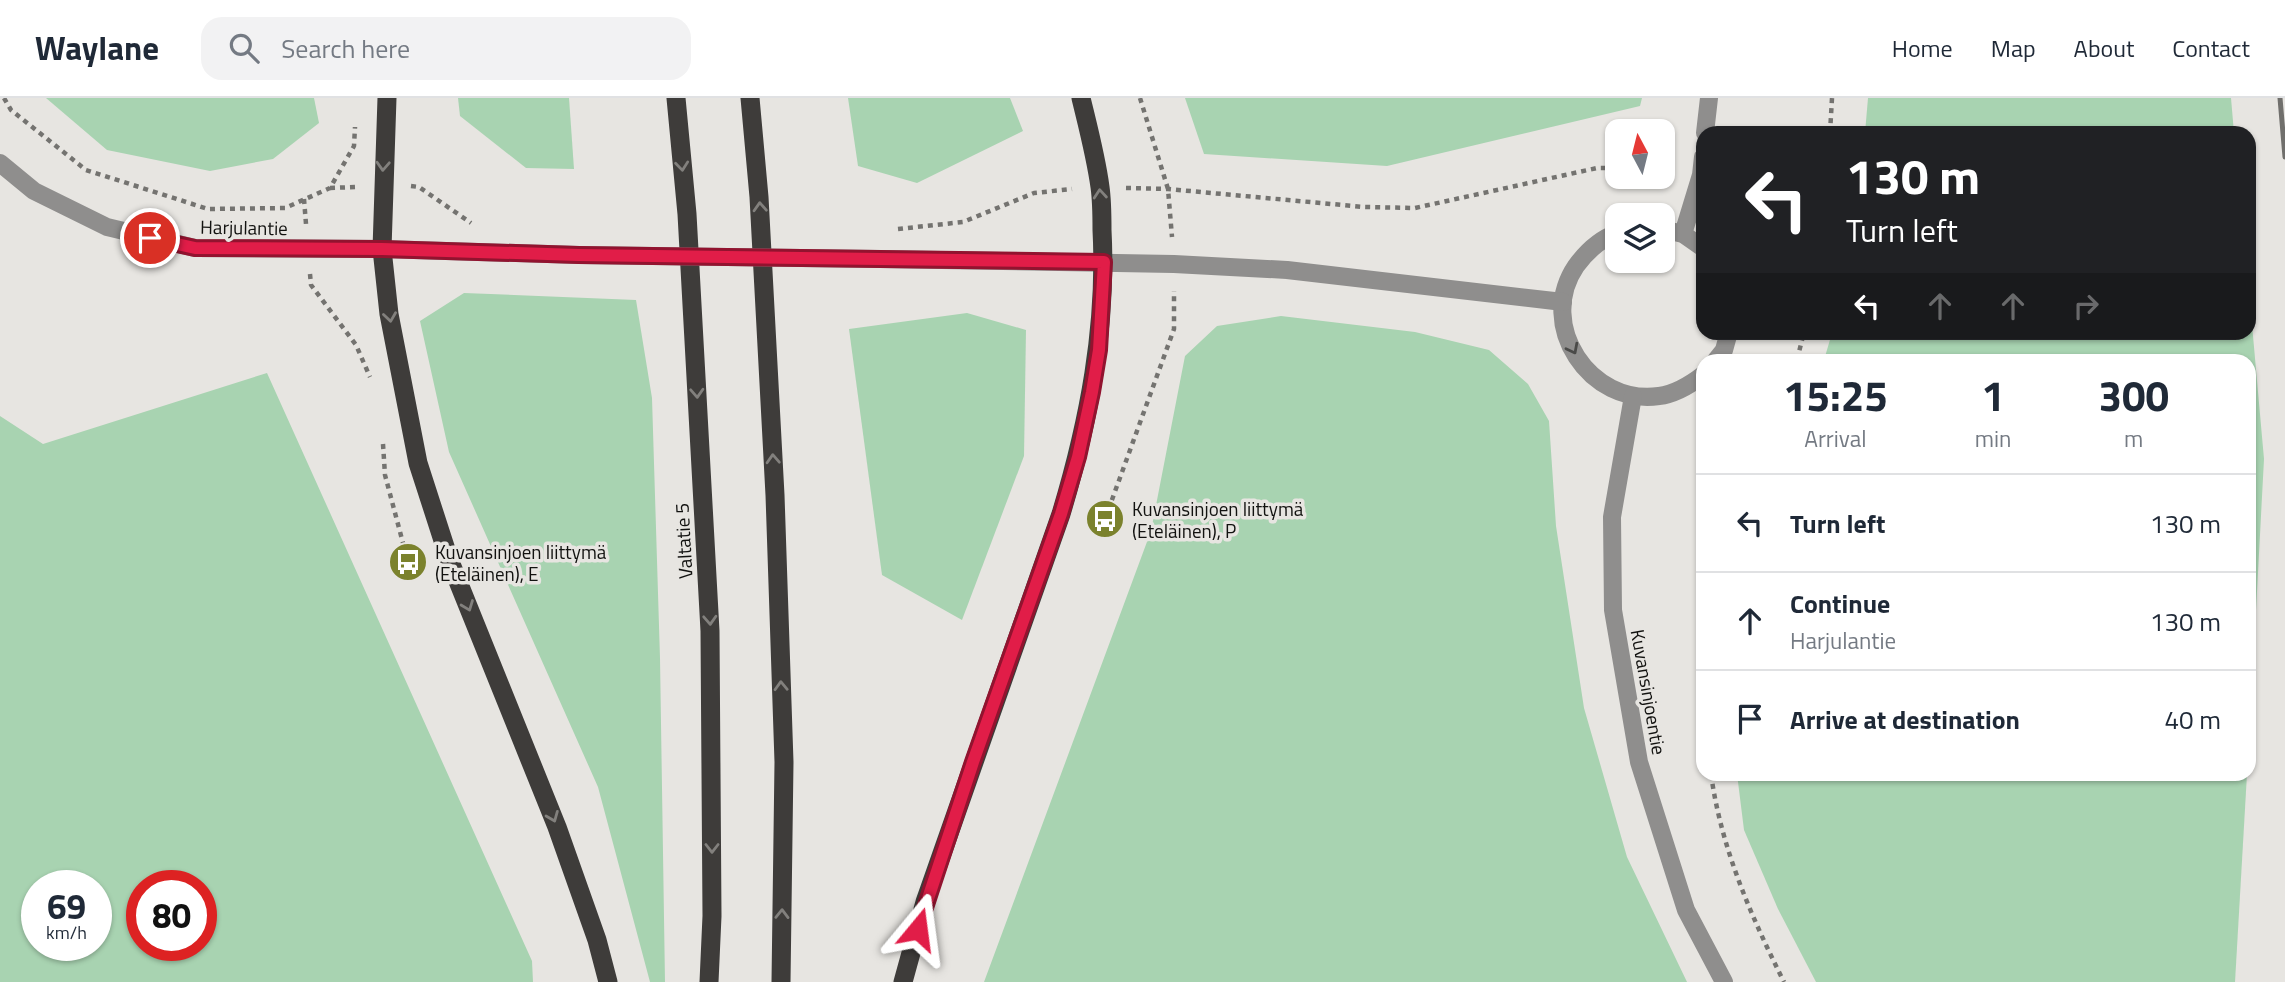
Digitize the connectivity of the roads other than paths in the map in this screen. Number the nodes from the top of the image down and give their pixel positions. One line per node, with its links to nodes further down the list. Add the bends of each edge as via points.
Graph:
1 (387, 98): 13 (highway, one-way to 13)
2 (676, 98): 19 (highway, Valtatie 5, one-way to 19, via 687,214 710,631)
3 (750, 98): 20 (highway, one-way to 3, via 784,762 775,509)
4 (1081, 98): 14 (highway, one-way to 4, via 1100,187)
5 (1710, 98): 6 (street)
6 (1707, 126)
7 (0, 163): 13 (street, Harjulantie, via 34,191 107,227 195,248)
8 (1696, 191): 10 (street)
9 (1675, 232): 10 (street)
10 (1683, 234): 12 (street)
11 (1605, 237): 15 (street, via 1585,254 1570,276)
12 (1696, 243)
13 (382, 249): 14 (street, Harjulantie, bridge); 18 (highway, one-way to 18, via 393,339 418,463 449,559 557,827)
14 (1104, 262): 15 (street, Harjulantie, via 1287,270); 21 (highway, via 1099,350 1078,457 925,902)
15 (1563, 302): 17 (street, one-way to 17, via 1563,328 1572,352 1587,372 1608,388)
16 (1696, 380): 17 (street, via 1660,396)
17 (1633, 396): 22 (street, Kuvansinjoentie, via 1612,517 1613,610 1639,762 1686,910)
18 (608, 982)
19 (709, 982)
20 (780, 982)
21 (903, 982)
22 (1724, 982)

